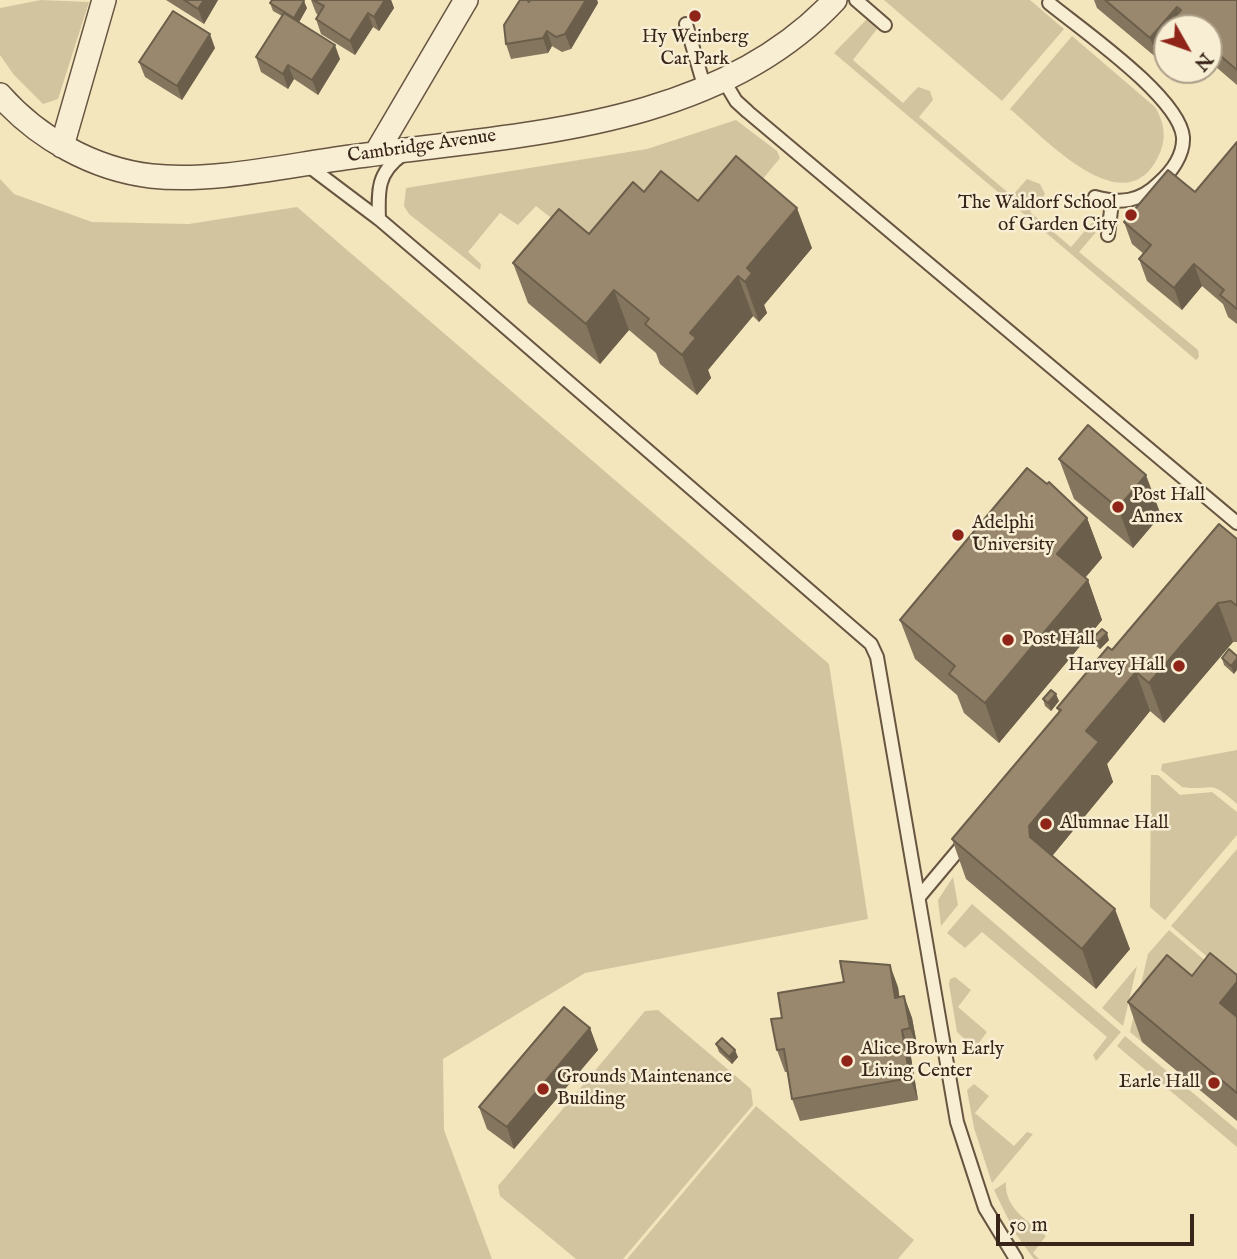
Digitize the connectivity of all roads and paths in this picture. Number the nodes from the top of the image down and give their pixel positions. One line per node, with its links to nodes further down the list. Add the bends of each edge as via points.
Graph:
1 (104, 0): 10 (street)
2 (466, 0): 12 (street)
3 (835, 0): 8 (street, Cambridge Avenue, via 795,37)
4 (856, 0): 7 (lane)
5 (1049, 3): 15 (lane, via 1156,92 1181,128 1180,156 1161,181 1147,194)
6 (686, 24): 8 (lane)
7 (885, 25)
8 (715, 85): 11 (street, Cambridge Avenue, via 674,102 605,120); 18 (lane)
9 (0, 95): 10 (street, Cambridge Avenue, via 28,124)
10 (62, 146): 13 (street, Cambridge Avenue, via 102,164 150,176)
11 (410, 149): 12 (street, Cambridge Avenue); 16 (lane, via 380,178)
12 (376, 153): 13 (street, Cambridge Avenue)
13 (305, 163): 16 (lane)
14 (1095, 197): 15 (lane)
15 (1112, 202): 17 (lane)
16 (379, 219): 20 (lane, via 871,644)
17 (1108, 235)
18 (1234, 527)
19 (971, 835): 20 (lane)
20 (919, 897): 21 (lane, via 963,1146 985,1208)
21 (1016, 1259)

